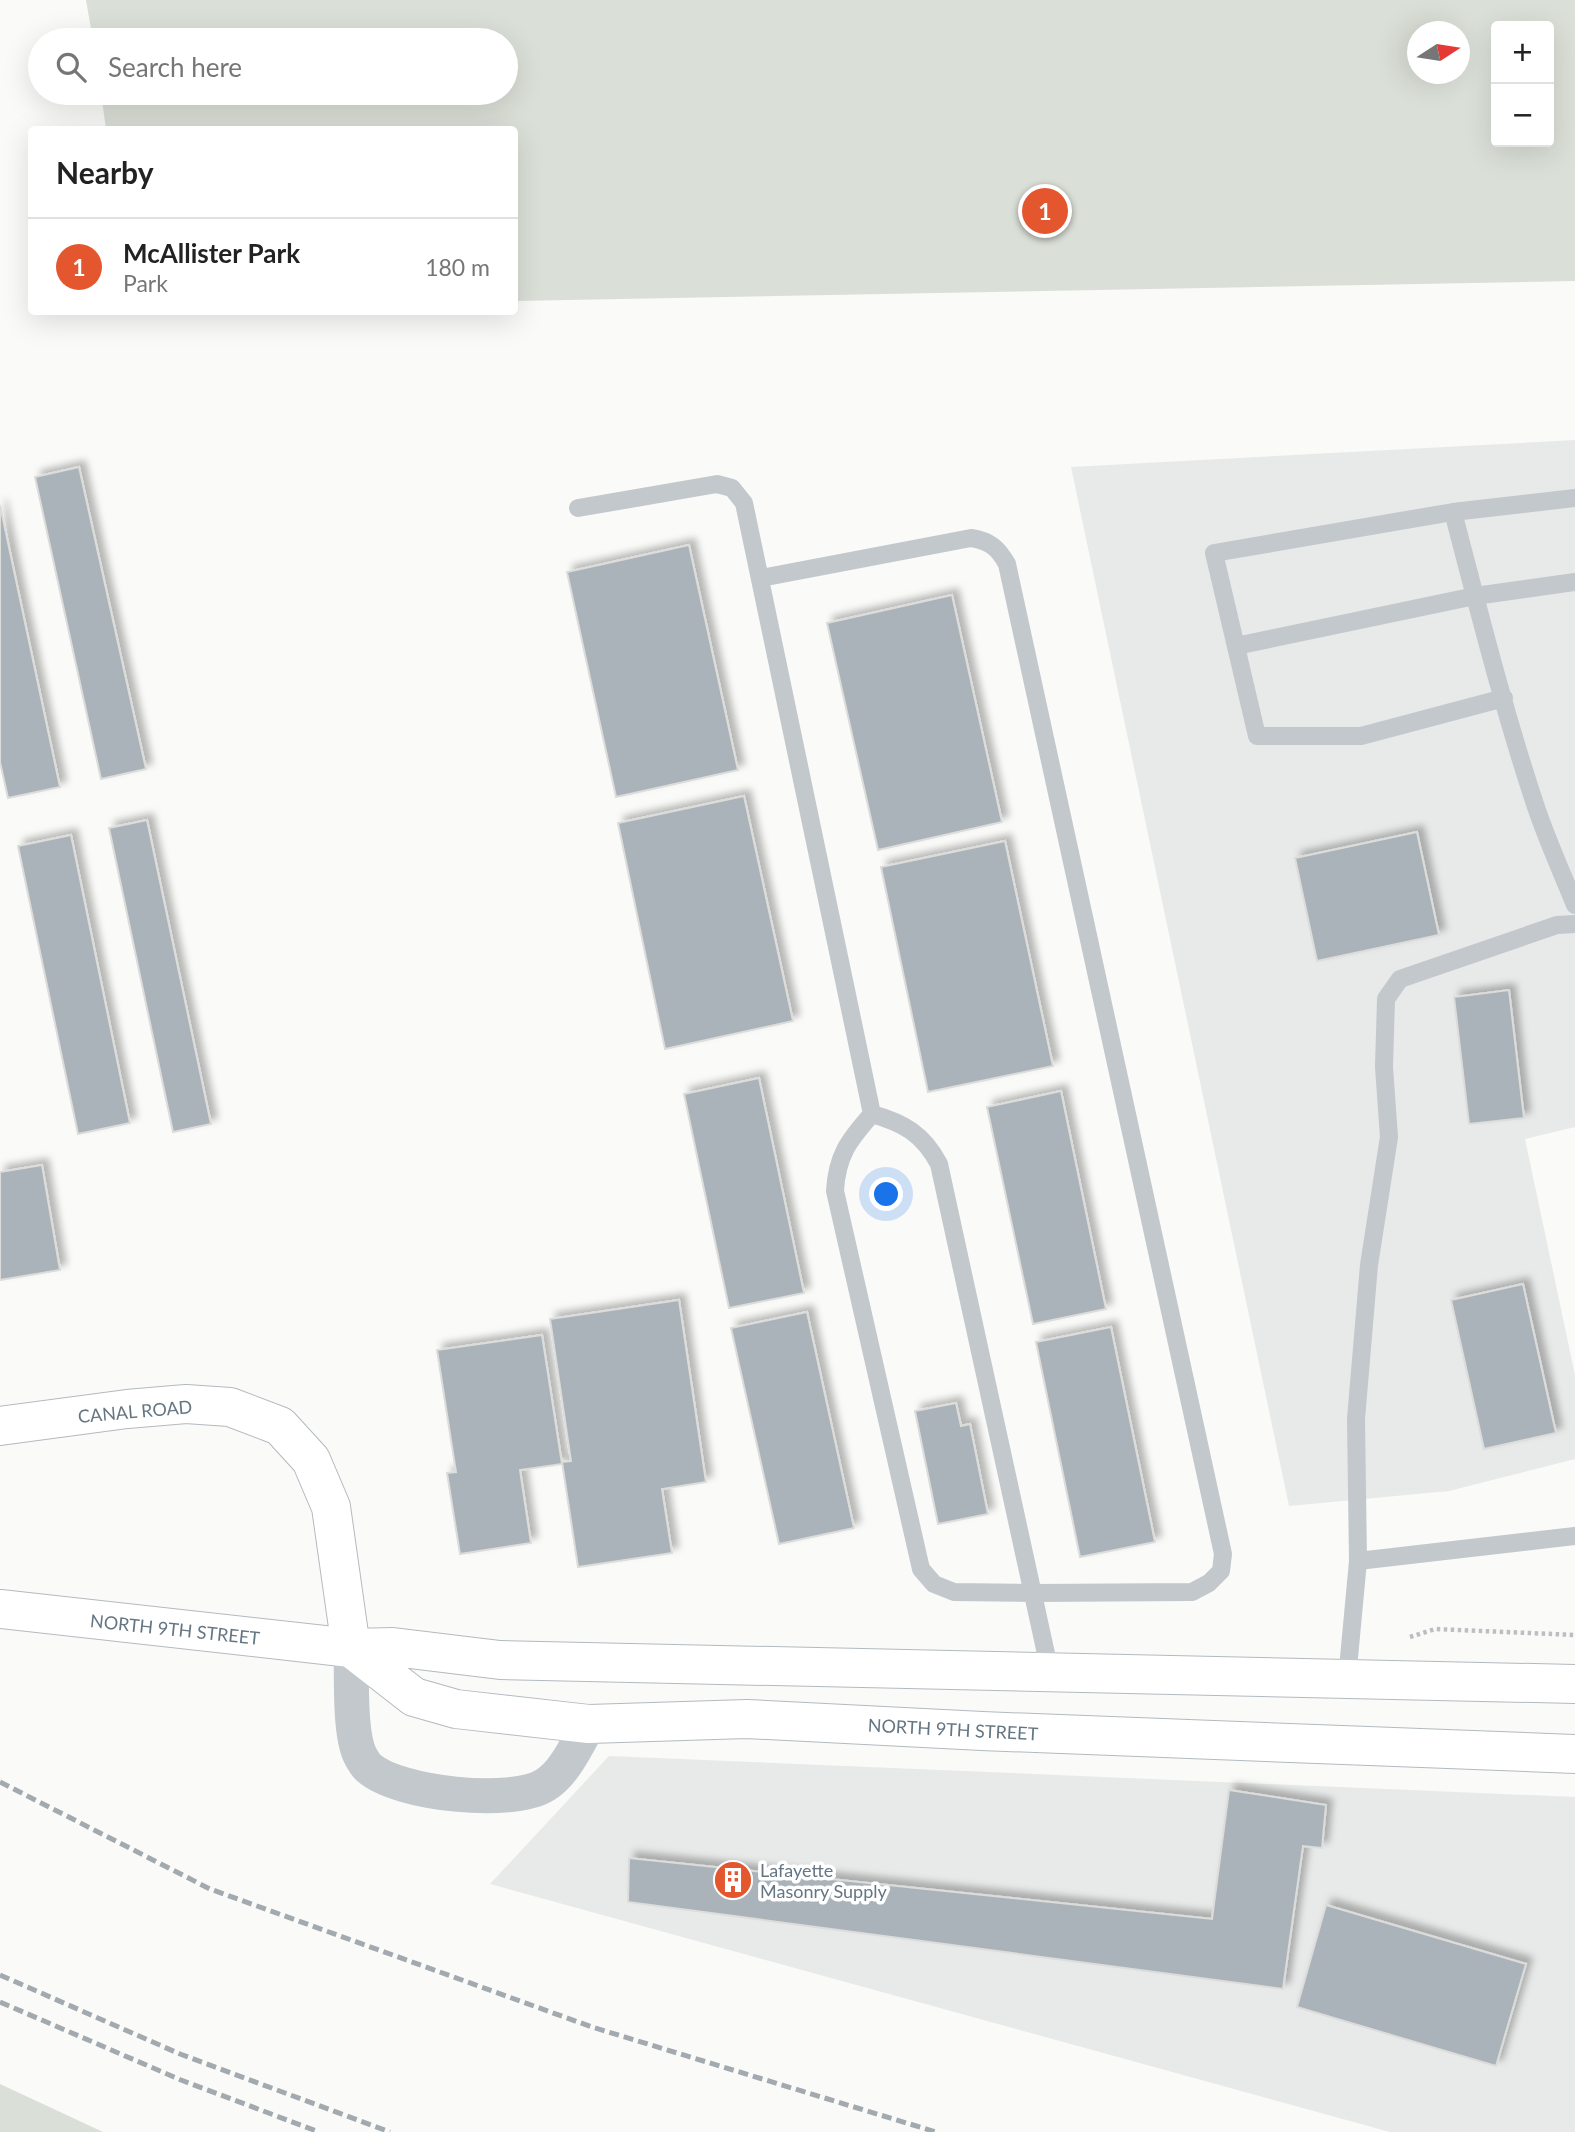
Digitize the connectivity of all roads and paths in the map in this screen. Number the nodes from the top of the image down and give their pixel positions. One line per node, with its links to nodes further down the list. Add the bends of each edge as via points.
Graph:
1 (1575, 498): 3 (lane)
2 (578, 508): 4 (lane, via 717,484 732,488 744,503)
3 (1453, 512): 6 (lane); 7 (lane, via 1214,553)
4 (761, 578): 11 (lane); 15 (lane, via 971,538 999,550 1007,565 1223,1554 1221,1571 1192,1592)
5 (1575, 582): 6 (lane)
6 (1475, 596): 7 (lane); 8 (lane)
7 (1236, 646): 8 (lane, via 1257,736 1361,736)
8 (1504, 698): 9 (lane, via 1538,811)
9 (1575, 905)
10 (1575, 924): 14 (lane, via 1557,925 1400,979 1387,999 1384,1067 1389,1137 1369,1265 1356,1419)
11 (872, 1114): 15 (lane, via 911,1130 929,1145 939,1164); 15 (lane, via 843,1152 835,1191 921,1569 934,1584 954,1592)
12 (0, 1426): 19 (main road, CANAL ROAD, via 186,1404 230,1407 280,1426 311,1460 331,1507)
13 (1575, 1536): 14 (lane)
14 (1358, 1561): 21 (lane)
15 (1032, 1594): 20 (lane)
16 (0, 1609): 19 (main road, NORTH 9TH STREET)
17 (1575, 1635): 18 (path, via 1435,1629)
18 (1410, 1637)
19 (351, 1648): 20 (main road, NORTH 9TH STREET, via 393,1647 500,1660); 23 (main road, NORTH 9TH STREET, via 414,1697 456,1709); 23 (street, via 359,1753 369,1768 399,1784 465,1796 517,1795 545,1786 560,1771)
20 (1050, 1672): 21 (main road, NORTH 9TH STREET)
21 (1347, 1679): 22 (main road, NORTH 9TH STREET)
22 (1575, 1684)
23 (589, 1724): 24 (main road, NORTH 9TH STREET, via 747,1718)
24 (1575, 1754)

